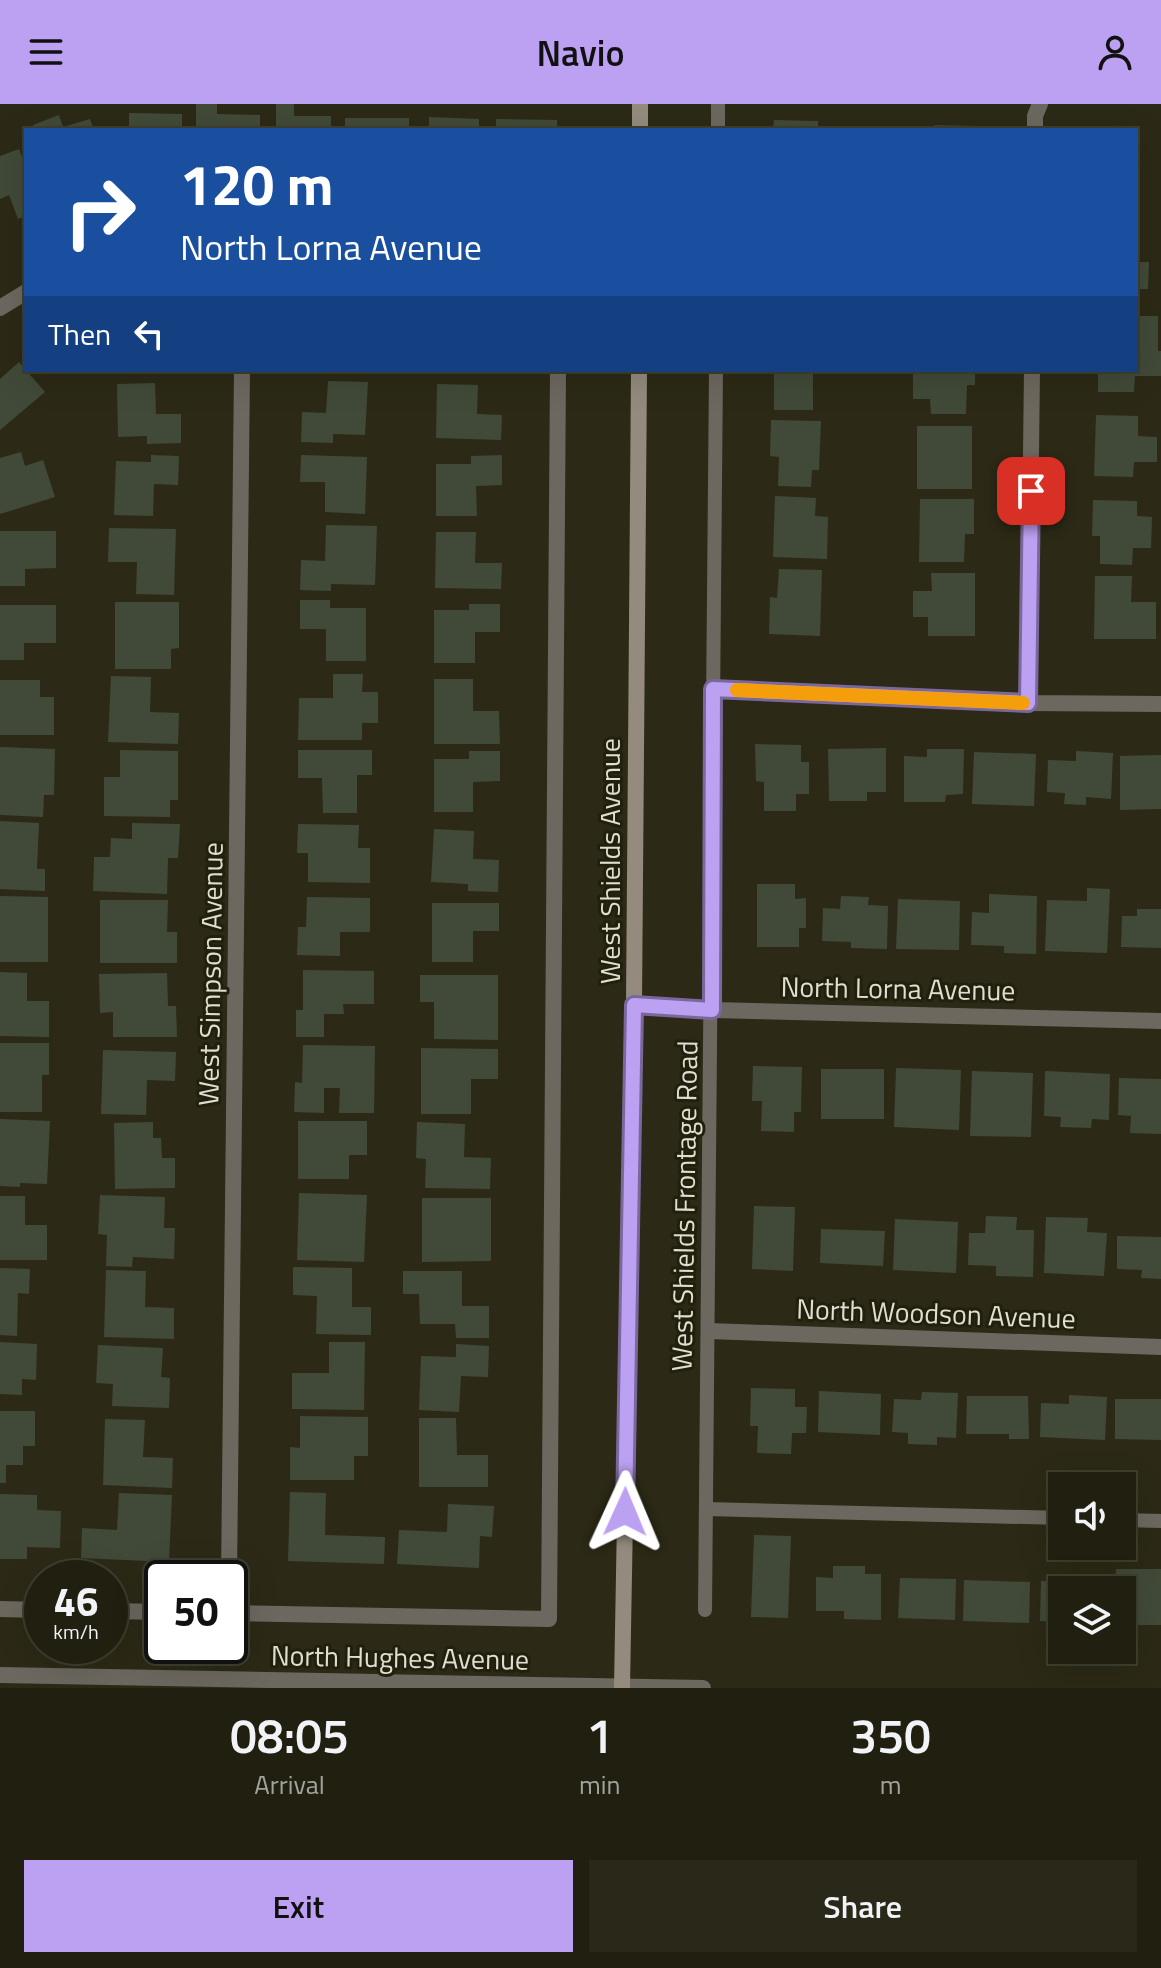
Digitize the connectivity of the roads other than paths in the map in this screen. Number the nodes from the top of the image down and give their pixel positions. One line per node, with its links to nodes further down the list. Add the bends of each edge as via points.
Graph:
1 (640, 104): 4 (main road)
2 (718, 104): 5 (lane)
3 (1040, 104): 6 (street)
4 (640, 128)
5 (718, 128)
6 (1035, 128)
7 (24, 293): 8 (street)
8 (0, 308)
9 (242, 372): 26 (street, West Simpson Avenue)
10 (558, 372): 31 (street, West Shields Avenue)
11 (639, 372): 17 (main road, West Shields Avenue)
12 (716, 372): 14 (lane, West Shields Frontage Road)
13 (1032, 372): 15 (street)
14 (713, 689): 15 (street); 18 (lane, West Shields Frontage Road)
15 (1028, 703): 16 (street)
16 (1161, 704)
17 (634, 1005): 18 (street, North Lorna Avenue); 35 (main road, West Shields Avenue)
18 (712, 1010): 19 (street, North Lorna Avenue); 20 (lane, West Shields Frontage Road)
19 (1161, 1021)
20 (709, 1331): 21 (street, North Woodson Avenue); 22 (lane, West Shields Frontage Road)
21 (1161, 1347)
22 (706, 1509): 23 (lane); 29 (lane, West Shields Frontage Road)
23 (1048, 1518)
24 (1136, 1520): 25 (lane)
25 (1161, 1521)
26 (229, 1560)
27 (0, 1609): 28 (street)
28 (24, 1610)
29 (705, 1610)
30 (248, 1613): 31 (street, North Hughes Avenue)
31 (549, 1619)
32 (0, 1675): 33 (street, North Hughes Avenue)
33 (178, 1684): 34 (street, North Hughes Avenue)
34 (380, 1685): 35 (street, North Hughes Avenue)
35 (622, 1687): 36 (street, North Hughes Avenue)
36 (703, 1688)

